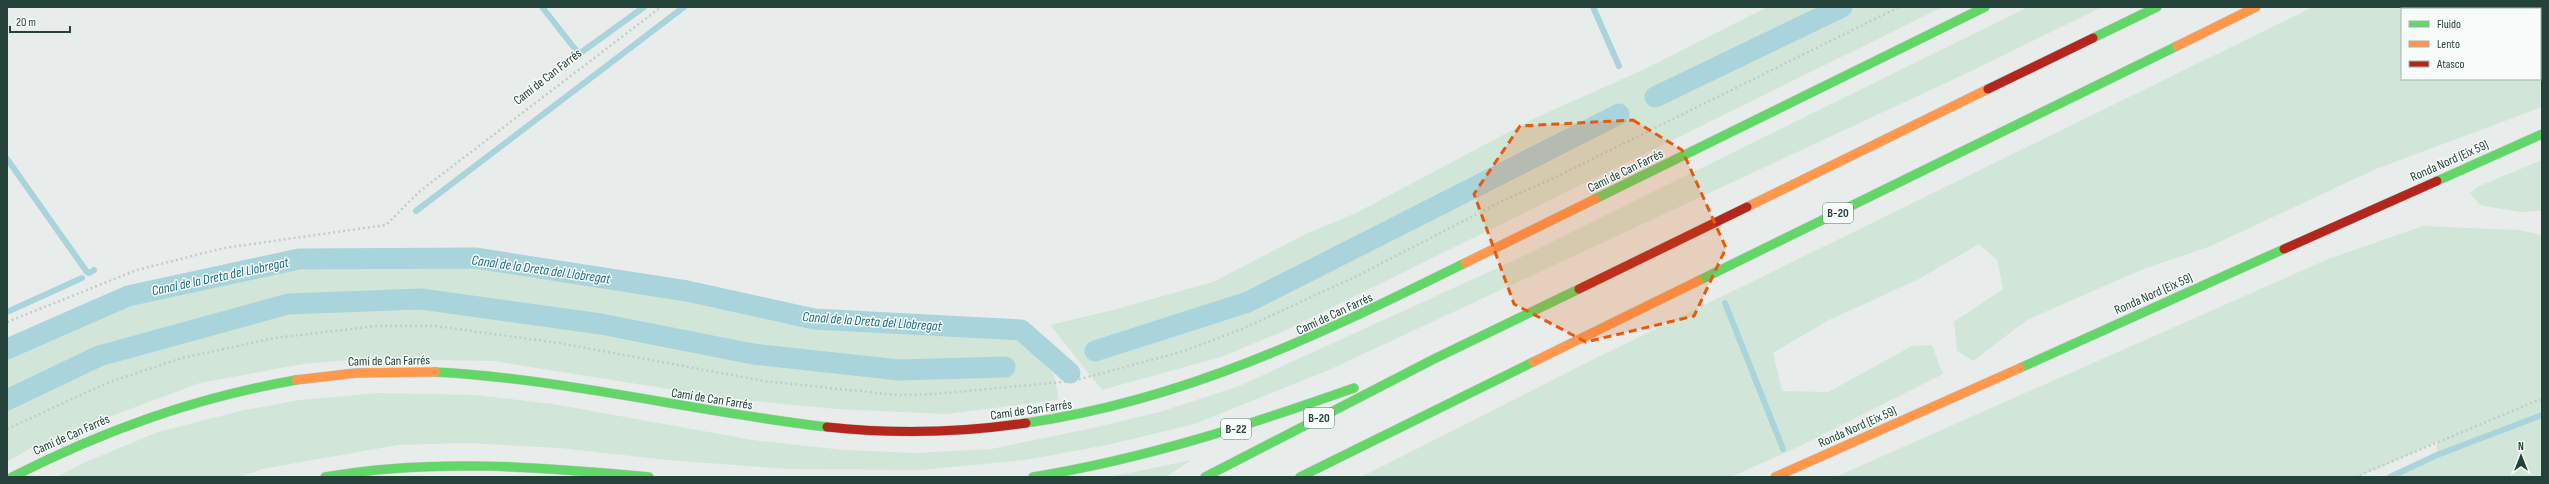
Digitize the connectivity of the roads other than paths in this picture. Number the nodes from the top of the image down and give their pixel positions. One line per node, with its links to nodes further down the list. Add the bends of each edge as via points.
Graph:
1 (1985, 7): 6 (main road, Camí de Can Farrés, via 1325,332 1213,379 1111,408 1069,417 984,428 888,431 774,421 584,389 474,374 369,372 296,379 248,388 157,413 71,447)
2 (2157, 7): 5 (main road, B-20)
3 (2256, 7): 11 (main road, B-20)
4 (2542, 134): 12 (main road, Ronda Nord (Eix 59))
5 (1434, 359): 9 (main road, B-22, via 1208,438 1112,463); 10 (main road, B-20)
6 (12, 477)
7 (325, 477): 8 (main road, via 385,469 486,465)
8 (648, 477)
9 (1033, 477)
10 (1205, 477)
11 (1300, 477)
12 (1775, 477)

